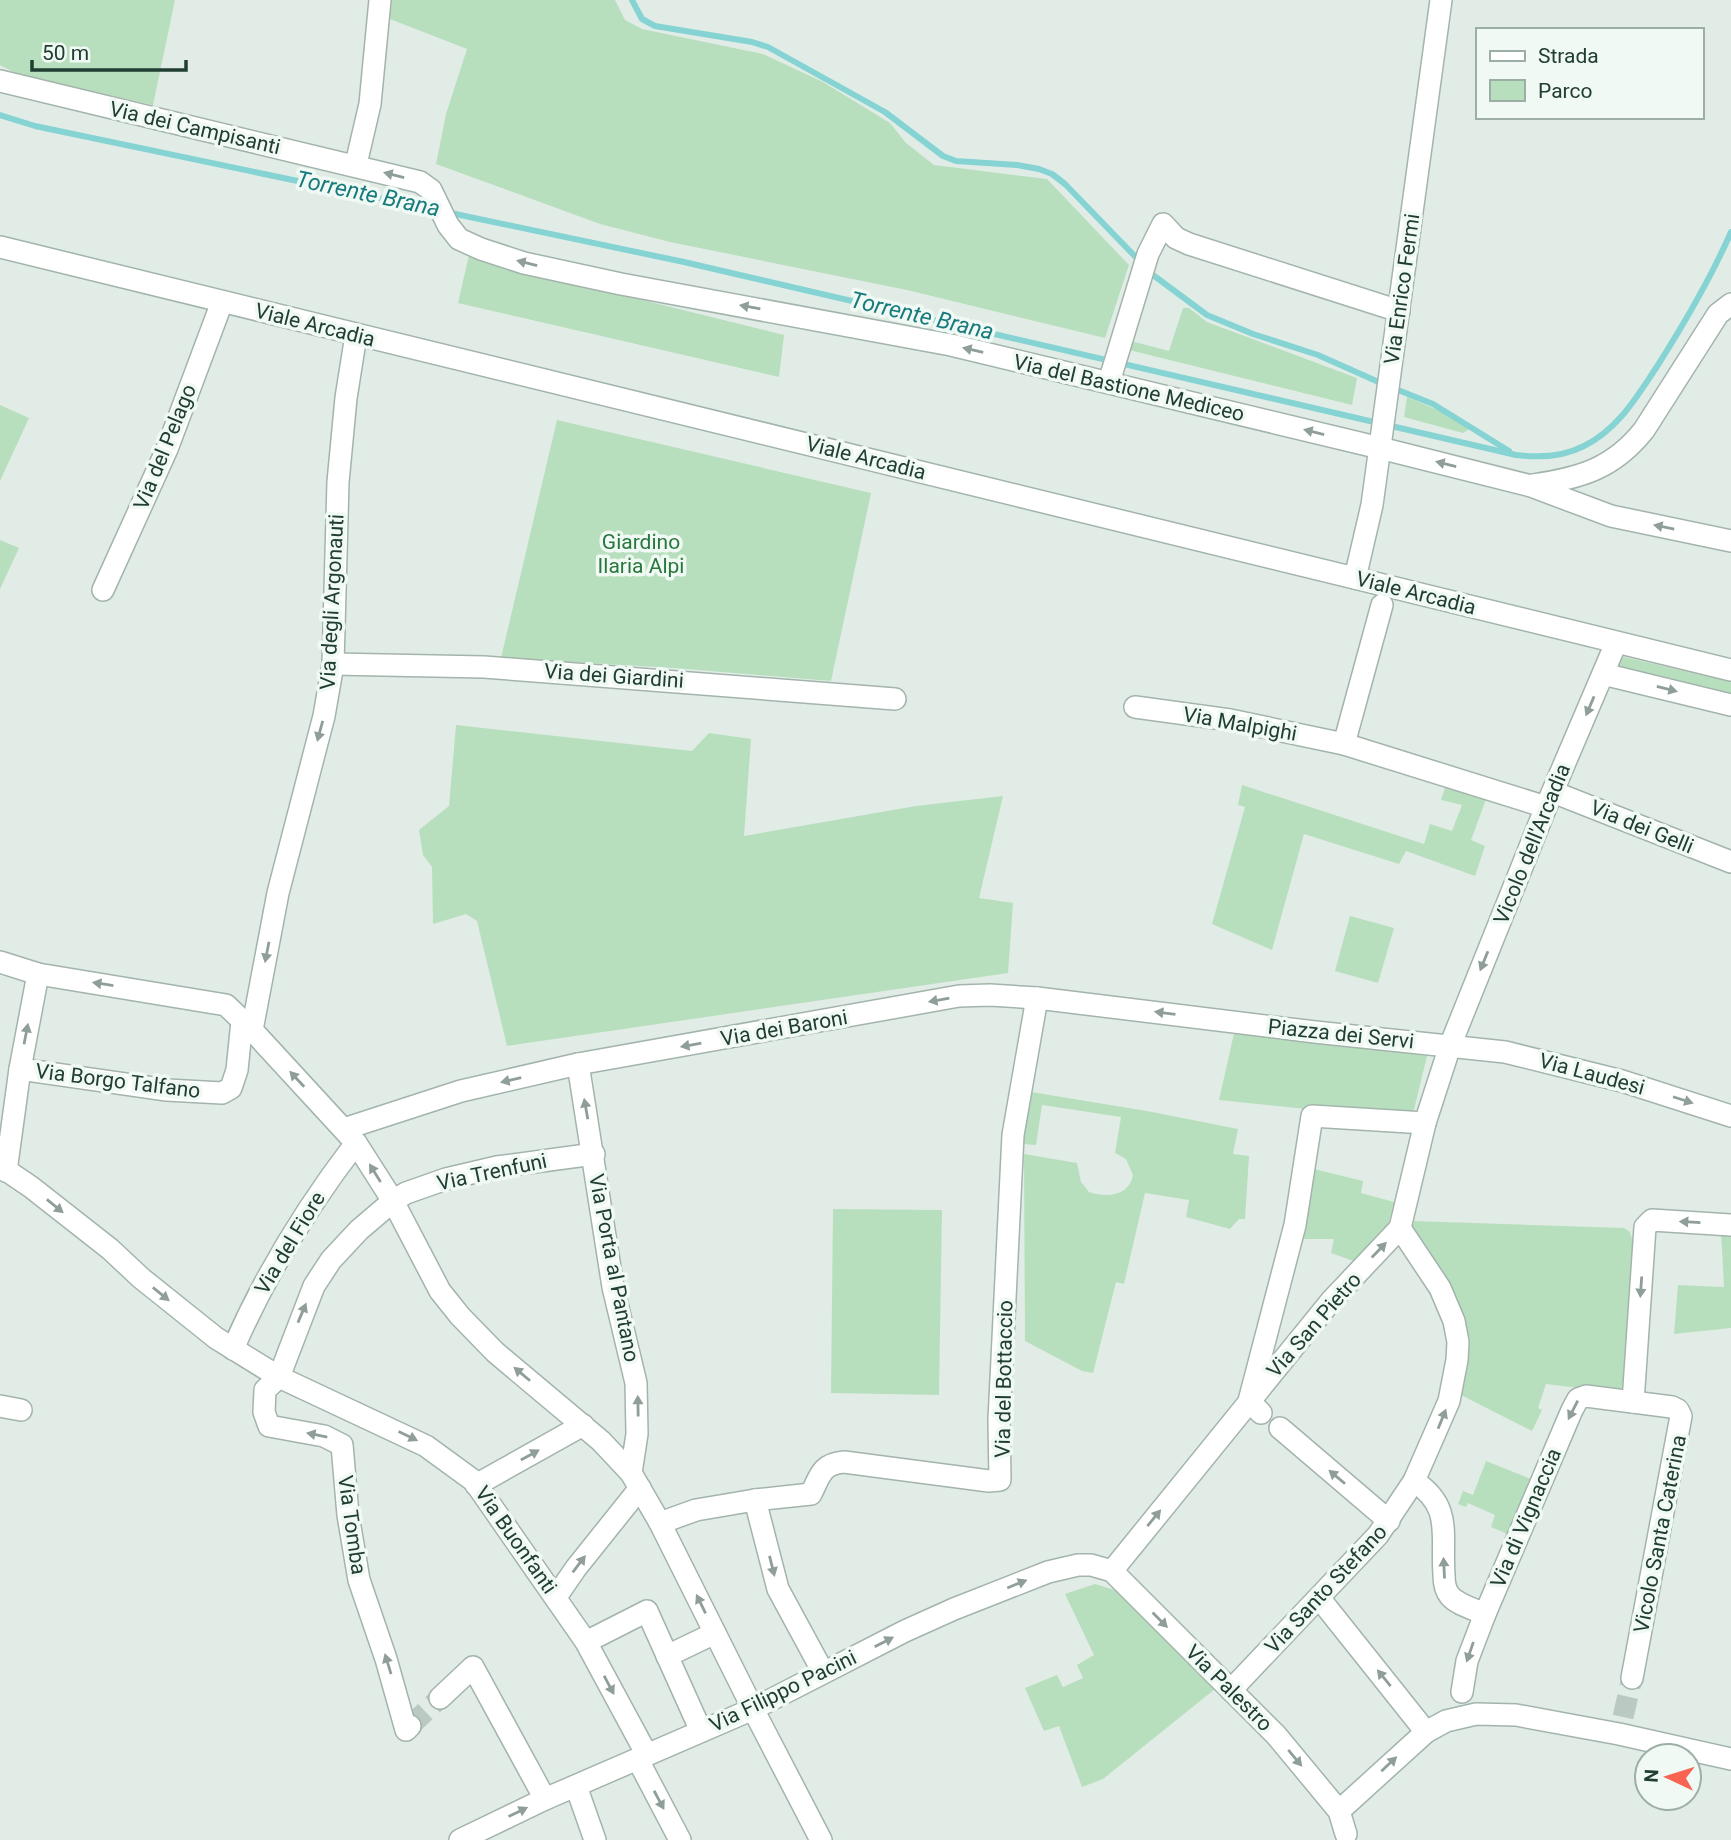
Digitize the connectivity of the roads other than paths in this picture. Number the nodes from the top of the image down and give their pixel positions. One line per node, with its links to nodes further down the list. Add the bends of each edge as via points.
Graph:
1 (380, 0): 4 (street, via 370,104)
2 (1441, 0): 9 (street, Via Enrico Fermi)
3 (0, 81): 4 (street, Via dei Campisanti)
4 (356, 164): 5 (street, Via dei Campisanti, one-way to 4, via 431,190 420,182)
5 (448, 225): 11 (street, Via del Bastione Mediceo, one-way to 5, via 524,263 465,242)
6 (0, 247): 7 (street, Viale Arcadia)
7 (222, 302): 10 (street, Viale Arcadia); 16 (street, Via del Pelago, via 167,449)
8 (1731, 304): 13 (street, via 1718,314 1630,446 1583,476)
9 (1399, 312): 11 (street, via 1189,244 1163,224 1148,254); 12 (street, Via Enrico Fermi)
10 (356, 335): 15 (street, Viale Arcadia); 19 (street, Via degli Argonauti, via 338,482)
11 (1111, 377): 12 (street, Via del Bastione Mediceo, one-way to 11)
12 (1381, 443): 13 (street, Via del Bastione Mediceo, one-way to 12); 15 (street, Via Enrico Fermi, via 1370,522)
13 (1531, 486): 14 (street, Via del Bastione Mediceo, one-way to 13, via 1611,516)
14 (1731, 541)
15 (1355, 578): 18 (street, Viale Arcadia)
16 (103, 590)
17 (1382, 605): 25 (street)
18 (1616, 643): 20 (street, Viale Arcadia); 21 (street, Vicolo dell'Arcadia)
19 (333, 664): 22 (street, Via dei Giardini, via 484,667); 32 (street, Via degli Argonauti, one-way to 32)
20 (1731, 670)
21 (1603, 674): 23 (street, one-way to 23); 26 (street, Vicolo dell'Arcadia, one-way to 26)
22 (895, 699)
23 (1731, 705)
24 (1135, 707): 25 (street, Via Malpighi, via 1230,720)
25 (1344, 744): 26 (street, Via Malpighi)
26 (1550, 799): 27 (street, Via dei Gelli); 33 (street, Vicolo dell'Arcadia, one-way to 33)
27 (1731, 862)
28 (0, 962): 29 (street)
29 (38, 974): 32 (street, one-way to 29, via 226,1005 210,1001); 35 (street, one-way to 29)
30 (1037, 998): 31 (street, Via dei Baroni, one-way to 30); 34 (street, Via dei Baroni, one-way to 34, via 959,996); 55 (street, Via del Bottaccio, via 1013,1135 1000,1480 831,1463 811,1494)
31 (1233, 1022): 33 (street, Piazza dei Servi)
32 (247, 1026): 35 (street, Via Borgo Talfano, via 231,1088 222,1093); 38 (street, one-way to 32)
33 (1450, 1046): 36 (street, Via Laudesi, one-way to 36, via 1549,1062); 37 (street)
34 (578, 1064): 38 (street, Via dei Baroni, one-way to 38, via 461,1091); 39 (street, Via Porta al Pantano, one-way to 34)
35 (19, 1069): 40 (street)
36 (1731, 1116)
37 (1425, 1123): 43 (street); 48 (street, via 1312,1116 1295,1225)
38 (350, 1136): 41 (street, one-way to 38); 44 (street, Via del Fiore, via 249,1312)
39 (594, 1154): 41 (street, Via Trenfuni, via 497,1167); 52 (street, Via Porta al Pantano, one-way to 39, via 636,1383 613,1287)
40 (3, 1169): 44 (street, Via Buonfanti, one-way to 44, via 32,1187)
41 (393, 1201): 45 (street, Via Trenfuni, one-way to 41, via 314,1286 344,1245); 50 (street, one-way to 41, via 495,1352 449,1303)
42 (1731, 1224): 46 (street, one-way to 46, via 1650,1221 1645,1227)
43 (1401, 1228): 48 (street, Via San Pietro, one-way to 43, via 1331,1301); 53 (street, Via Santo Stefano, one-way to 43, via 1449,1401 1458,1342 1440,1288)
44 (233, 1349): 45 (street, Via Buonfanti)
45 (279, 1377): 54 (street, Via Buonfanti, one-way to 54, via 426,1446); 71 (street, Via Tomba, one-way to 45, via 359,1580 343,1448 324,1436 269,1426 265,1390)
46 (1633, 1402): 61 (street, Via di Vignaccia, one-way to 61, via 1590,1396 1576,1402); 66 (street, Vicolo Santa Caterina, via 1675,1408 1681,1420)
47 (0, 1406): 49 (street)
48 (1255, 1407): 58 (street, Via San Pietro, one-way to 48)
49 (21, 1410)
50 (578, 1422): 52 (street, via 621,1460); 54 (street, one-way to 50)
51 (1280, 1428): 56 (street, one-way to 51)
52 (635, 1481): 57 (street); 59 (street, one-way to 52)
53 (1414, 1481): 56 (street, Via Santo Stefano); 61 (street, one-way to 53, via 1448,1593 1438,1505 1429,1491)
54 (477, 1485): 59 (street, Via Buonfanti)
55 (755, 1500): 57 (street, Via del Bottaccio, via 696,1510); 65 (street, one-way to 65, via 778,1589)
56 (1389, 1521): 60 (street, Via Santo Stefano)
57 (660, 1523): 62 (street, one-way to 57)
58 (1112, 1571): 65 (street, Via Filippo Pacini, one-way to 58, via 905,1630 1048,1572 1078,1565); 67 (street, Via Palestro, one-way to 67)
59 (556, 1597): 63 (street, Via Buonfanti)
60 (1320, 1599): 67 (street, Via Santo Stefano); 73 (street, one-way to 60)
61 (1485, 1614): 69 (street, Via di Vignaccia, one-way to 69, via 1467,1661)
62 (715, 1633): 64 (street); 70 (street)
63 (586, 1642): 64 (street, via 647,1611); 74 (street, Via Buonfanti, one-way to 74)
64 (667, 1656): 72 (street)
65 (823, 1672): 70 (street, Via Filippo Pacini)
66 (1632, 1678)
67 (1231, 1690): 78 (street, Via Palestro, one-way to 78, via 1276,1735)
68 (440, 1698): 77 (street, via 473,1667)
69 (1462, 1703): 73 (street); 75 (street, via 1496,1713 1621,1726)
70 (752, 1709): 72 (street, Via Filippo Pacini); 83 (street)
71 (408, 1728)
72 (701, 1731): 74 (street, Via Filippo Pacini)
73 (1426, 1732): 78 (street, one-way to 73)
74 (643, 1758): 76 (street, Via Filippo Pacini); 82 (street, Via Buonfanti, one-way to 82)
75 (1731, 1759)
76 (576, 1786): 77 (street, Via Filippo Pacini); 81 (street)
77 (545, 1799): 80 (street, Via Filippo Pacini, one-way to 77)
78 (1339, 1811): 79 (street)
79 (1346, 1834)
80 (460, 1840)
81 (595, 1840)
82 (680, 1840)
83 (821, 1840)

